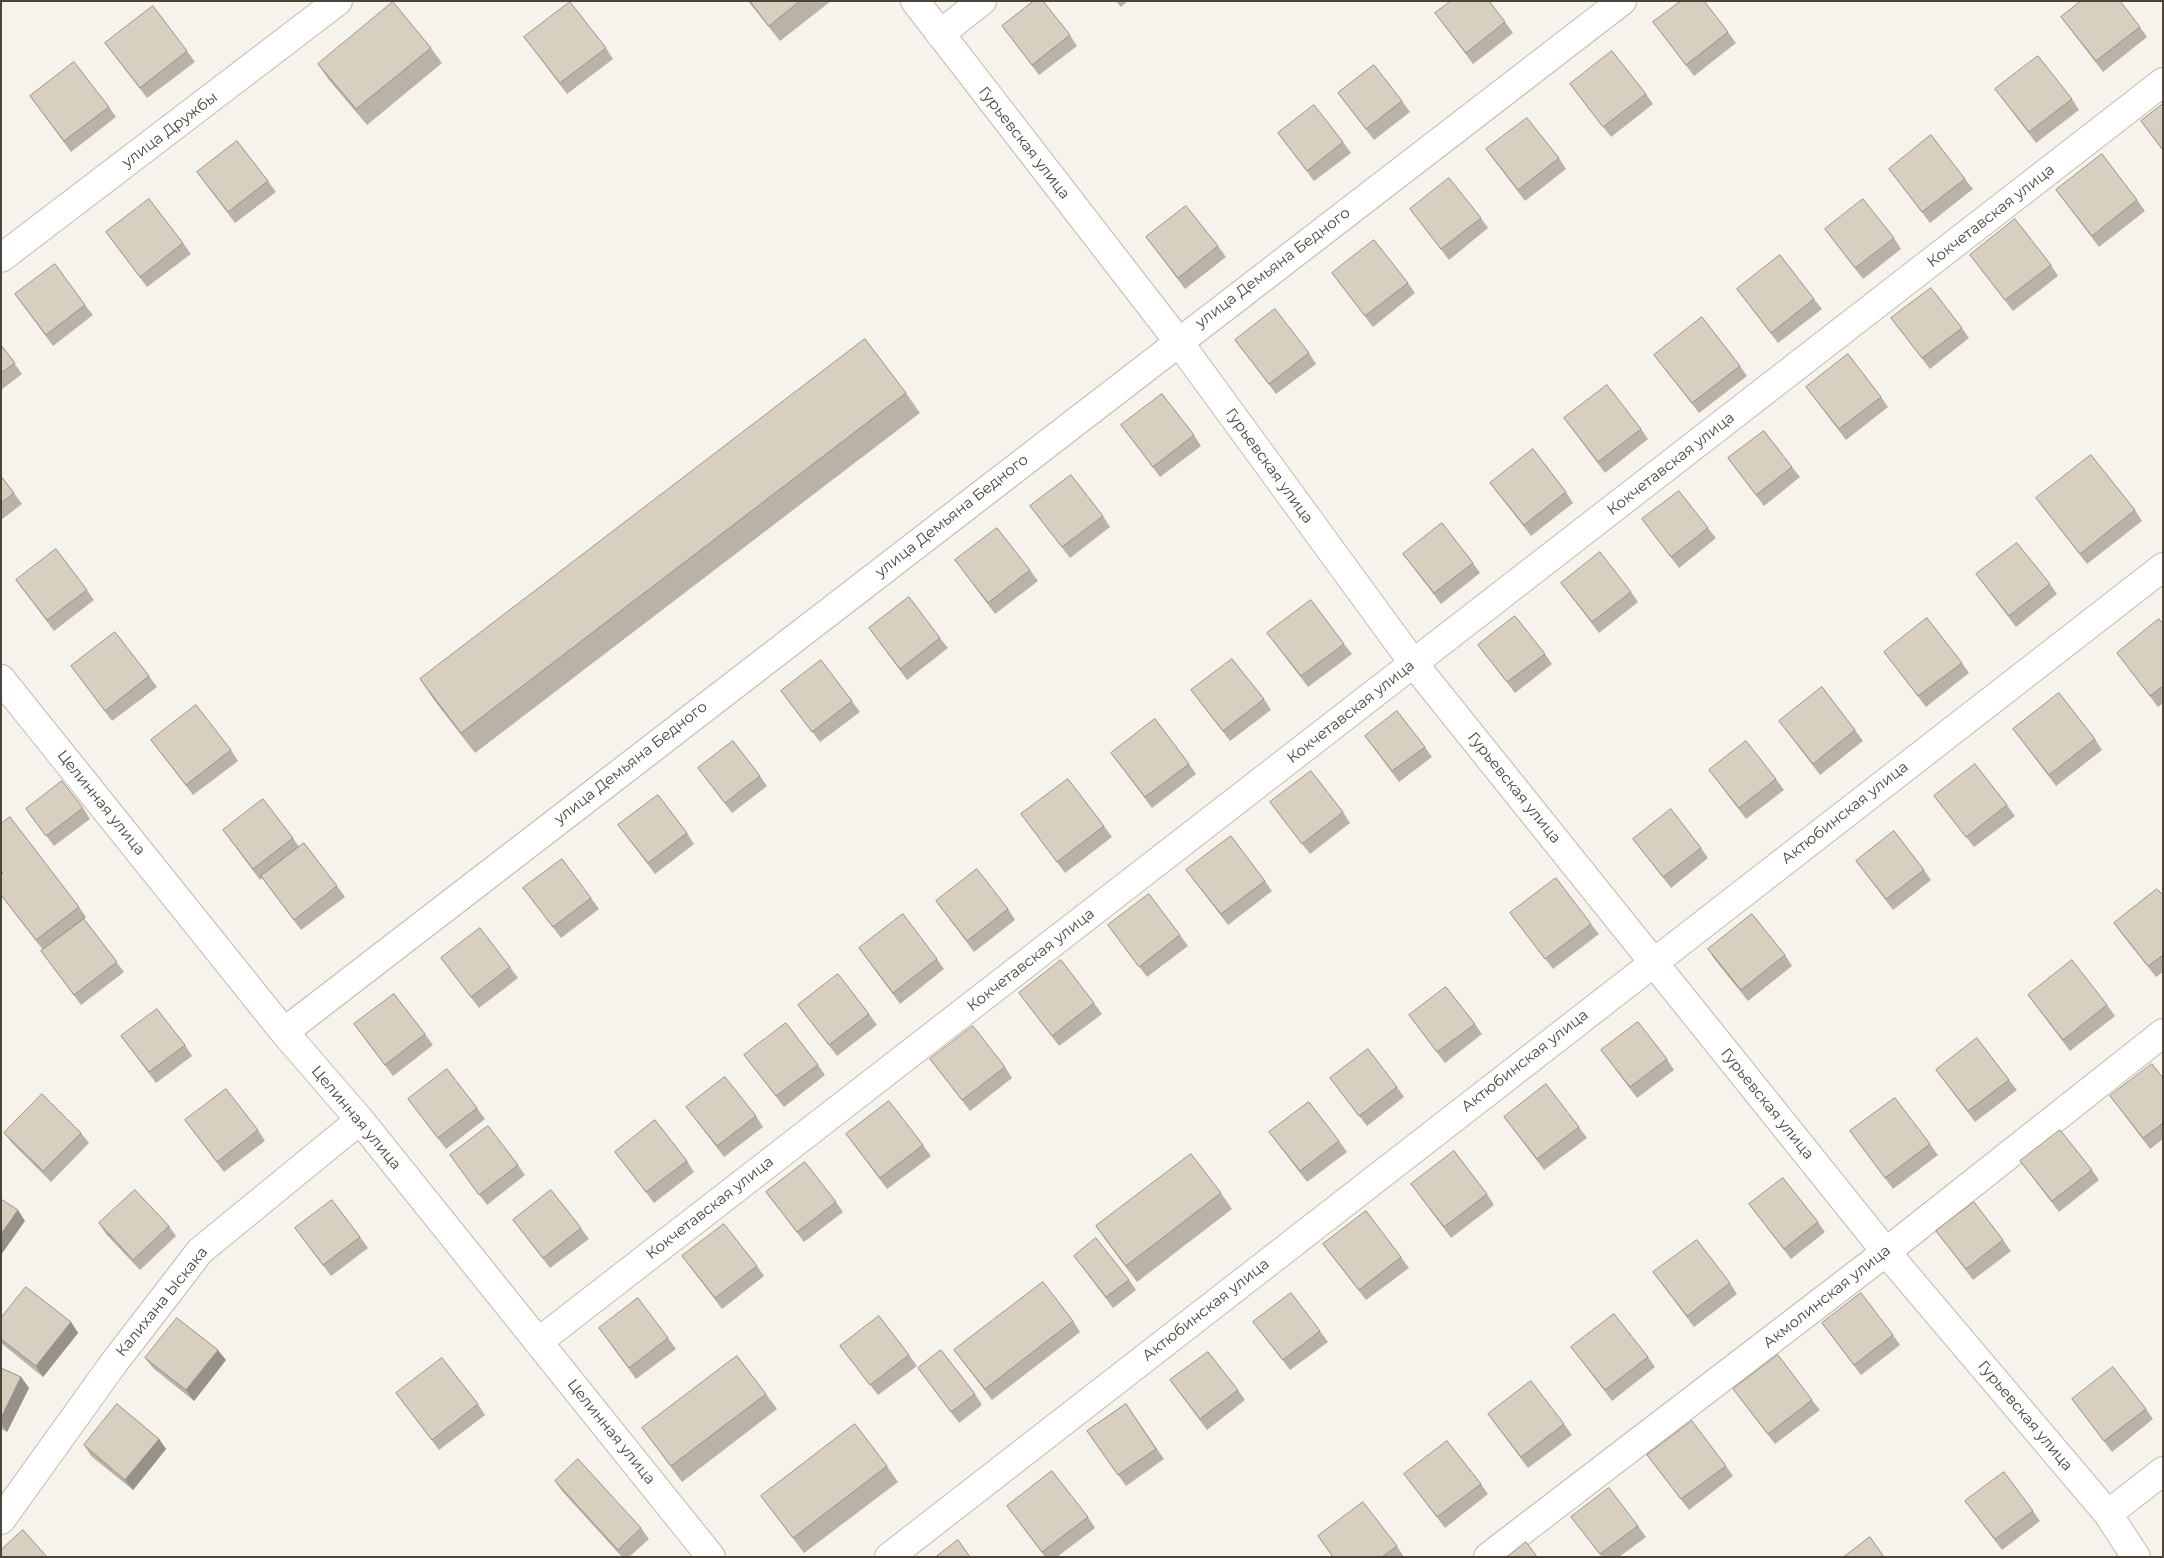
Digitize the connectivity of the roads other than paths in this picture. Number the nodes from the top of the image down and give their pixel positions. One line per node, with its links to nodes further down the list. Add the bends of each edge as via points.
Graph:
1 (338, 1): 7 (street, улица Дружбы)
2 (915, 1): 5 (street, Гурьевская улица)
3 (982, 1): 5 (street)
4 (1622, 1): 8 (street, улица Демьяна Бедного)
5 (940, 34): 8 (street, Гурьевская улица)
6 (2163, 82): 10 (street, Кокчетавская улица)
7 (1, 258)
8 (1178, 341): 10 (street, Гурьевская улица); 13 (street, улица Демьяна Бедного)
9 (2163, 567): 12 (street, Актюбинская улица)
10 (1414, 664): 12 (street, Гурьевская улица); 17 (street, Кокчетавская улица)
11 (1, 678): 13 (street, Целинная улица)
12 (1653, 962): 16 (street, Гурьевская улица); 22 (street, Актюбинская улица)
13 (284, 1032): 15 (street, Целинная улица)
14 (2163, 1033): 16 (street, Акмолинская улица)
15 (360, 1120): 17 (street, Целинная улица); 20 (street, Калихана Ыскака, via 200,1251 113,1364)
16 (1886, 1252): 19 (street, Гурьевская улица); 23 (street, Акмолинская улица)
17 (538, 1342): 21 (street, Целинная улица)
18 (2163, 1471): 19 (street)
19 (2108, 1514): 24 (street, Гурьевская улица)
20 (1, 1520)
21 (712, 1557)
22 (889, 1557)
23 (1488, 1557)
24 (2136, 1557)

